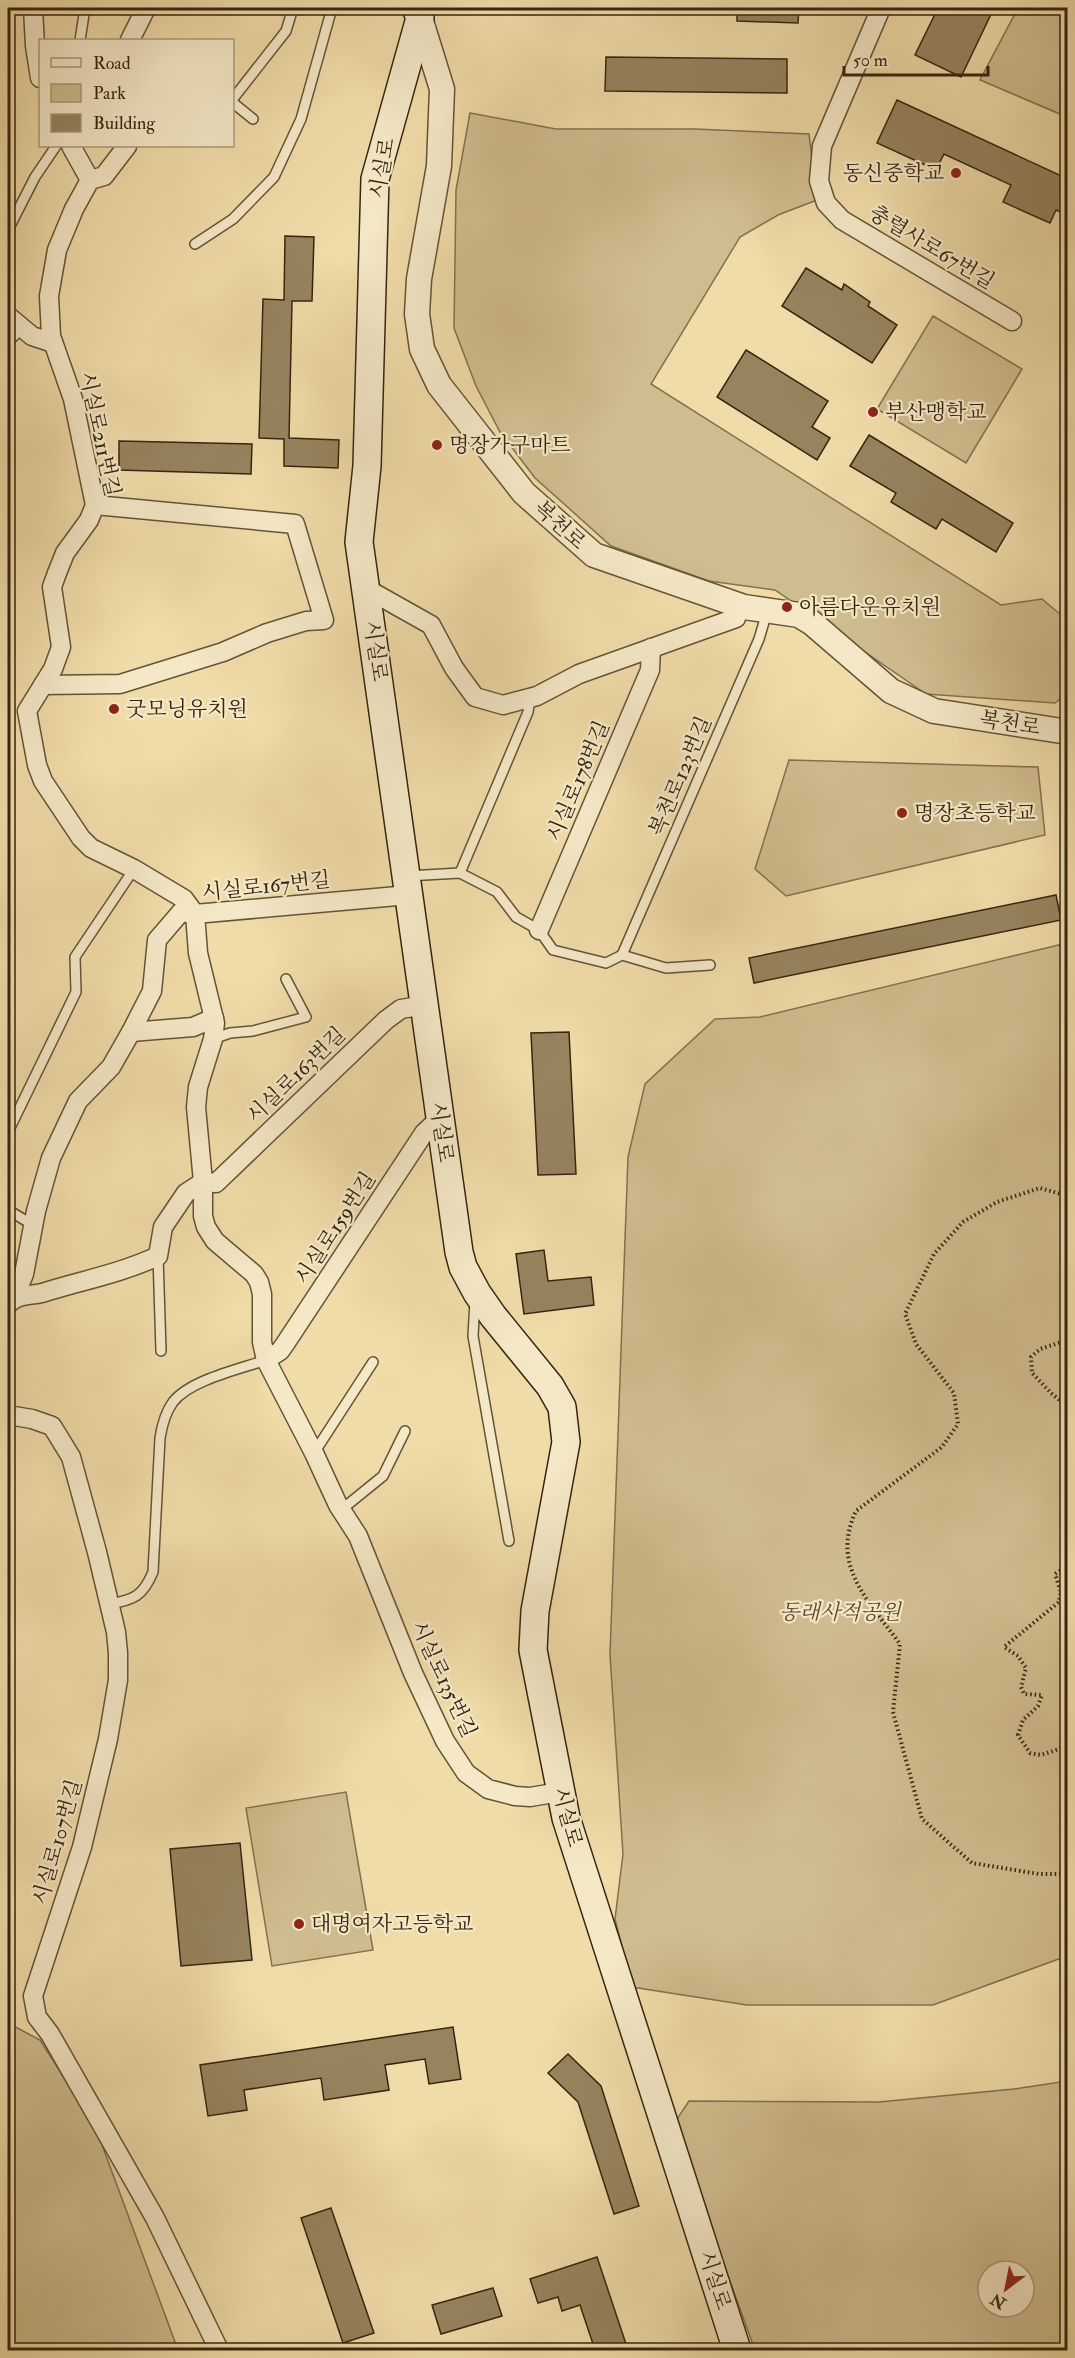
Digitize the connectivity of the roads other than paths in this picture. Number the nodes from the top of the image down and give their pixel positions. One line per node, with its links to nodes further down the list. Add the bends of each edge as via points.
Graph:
1 (33, 8): 10 (street)
2 (85, 8): 8 (lane)
3 (146, 8): 9 (street)
4 (293, 8): 11 (lane, via 286,31)
5 (332, 8): 19 (lane, via 301,119 274,177 233,219)
6 (880, 8): 21 (street, 충렬사로67번길, via 822,146 819,181 826,203 842,220)
7 (418, 13): 26 (main road, 시실로, via 375,179 367,465 360,542); 27 (street, 복천로, via 442,89 439,166 419,279 417,314 422,349 439,386 524,493 594,555)
8 (80, 39)
9 (130, 39)
10 (39, 68)
11 (234, 98)
12 (234, 103): 13 (lane)
13 (253, 119)
14 (55, 147): 18 (lane)
15 (72, 147): 17 (street)
16 (126, 147): 17 (street, 시실로211번길, via 104,176)
17 (90, 180): 24 (street, 시실로211번길, via 57,250 50,296)
18 (8, 230)
19 (195, 244)
20 (8, 316): 22 (street)
21 (1012, 321)
22 (23, 327): 23 (lane); 24 (street, via 32,336)
23 (8, 339)
24 (53, 343): 25 (street, 시실로211번길, via 73,399)
25 (95, 505): 30 (street, 시실로211번길, via 89,520 64,553 52,587 61,647); 30 (street, via 295,524 324,620 306,621 267,633 223,652 120,684)
26 (367, 590): 31 (street, via 431,625 454,668 476,697 503,705); 35 (main road, 시실로)
27 (738, 605): 28 (street, 복천로); 29 (street, via 736,618)
28 (767, 611): 32 (street, 복천로, via 799,615 891,691 934,711); 38 (lane, 복천로123번길, via 759,639)
29 (651, 648): 31 (street, via 579,674); 37 (street, 시실로178번길, via 650,670)
30 (43, 685): 33 (street, 시실로211번길, via 27,711 43,782 91,848)
31 (530, 698): 34 (lane, via 528,712)
32 (1068, 732)
33 (134, 869): 36 (street, 시실로211번길, via 184,899); 46 (lane, via 75,957 76,992)
34 (460, 873): 35 (lane); 37 (lane, via 497,892 516,918)
35 (408, 886): 36 (street, 시실로167번길); 41 (main road, 시실로)
36 (195, 914): 42 (street, 시실로167번길, via 198,953); 43 (street, via 181,912 157,940 152,991)
37 (539, 930): 38 (lane, via 553,950 606,963)
38 (622, 955): 39 (lane, via 666,968)
39 (710, 965)
40 (286, 979): 44 (lane, via 306,1017)
41 (424, 1005): 45 (main road, 시실로); 47 (street, 시실로163번길, via 401,1009 386,1020 216,1183)
42 (214, 1018): 43 (street, via 193,1027); 44 (street, 시실로167번길)
43 (131, 1032): 49 (street, via 111,1067 78,1101 51,1158)
44 (213, 1039): 47 (street, 시실로167번길, via 196,1107)
45 (440, 1118): 51 (main road, 시실로, via 459,1252); 54 (street, 시실로159번길, via 424,1133 280,1351)
46 (8, 1132)
47 (203, 1182): 50 (street, via 186,1193 163,1227); 54 (street, 시실로135번길, via 206,1227 259,1282)
48 (8, 1210): 49 (lane)
49 (33, 1225): 52 (street, via 24,1274)
50 (158, 1256): 52 (street); 53 (lane)
51 (477, 1293): 60 (lane, via 473,1336); 62 (main road, 시실로, via 562,1407 566,1442 533,1632 534,1665)
52 (11, 1300)
53 (161, 1351)
54 (266, 1360): 58 (street, 시실로135번길); 61 (lane, via 191,1387 171,1404 160,1437 153,1572 134,1598)
55 (373, 1362): 58 (lane)
56 (8, 1415): 61 (street, 시실로107번길, via 52,1426 71,1456)
57 (405, 1431): 59 (lane, via 382,1476)
58 (314, 1453): 59 (street, 시실로135번길)
59 (341, 1510): 62 (street, 시실로135번길, via 358,1536 431,1713 466,1773 488,1789 515,1796)
60 (509, 1541)
61 (109, 1604): 63 (street, 시실로107번길, via 116,1632 118,1680 108,1739 82,1847 33,1996 37,2017 155,2218)
62 (561, 1792): 64 (main road, 시실로)
63 (219, 2350)
64 (737, 2350)

